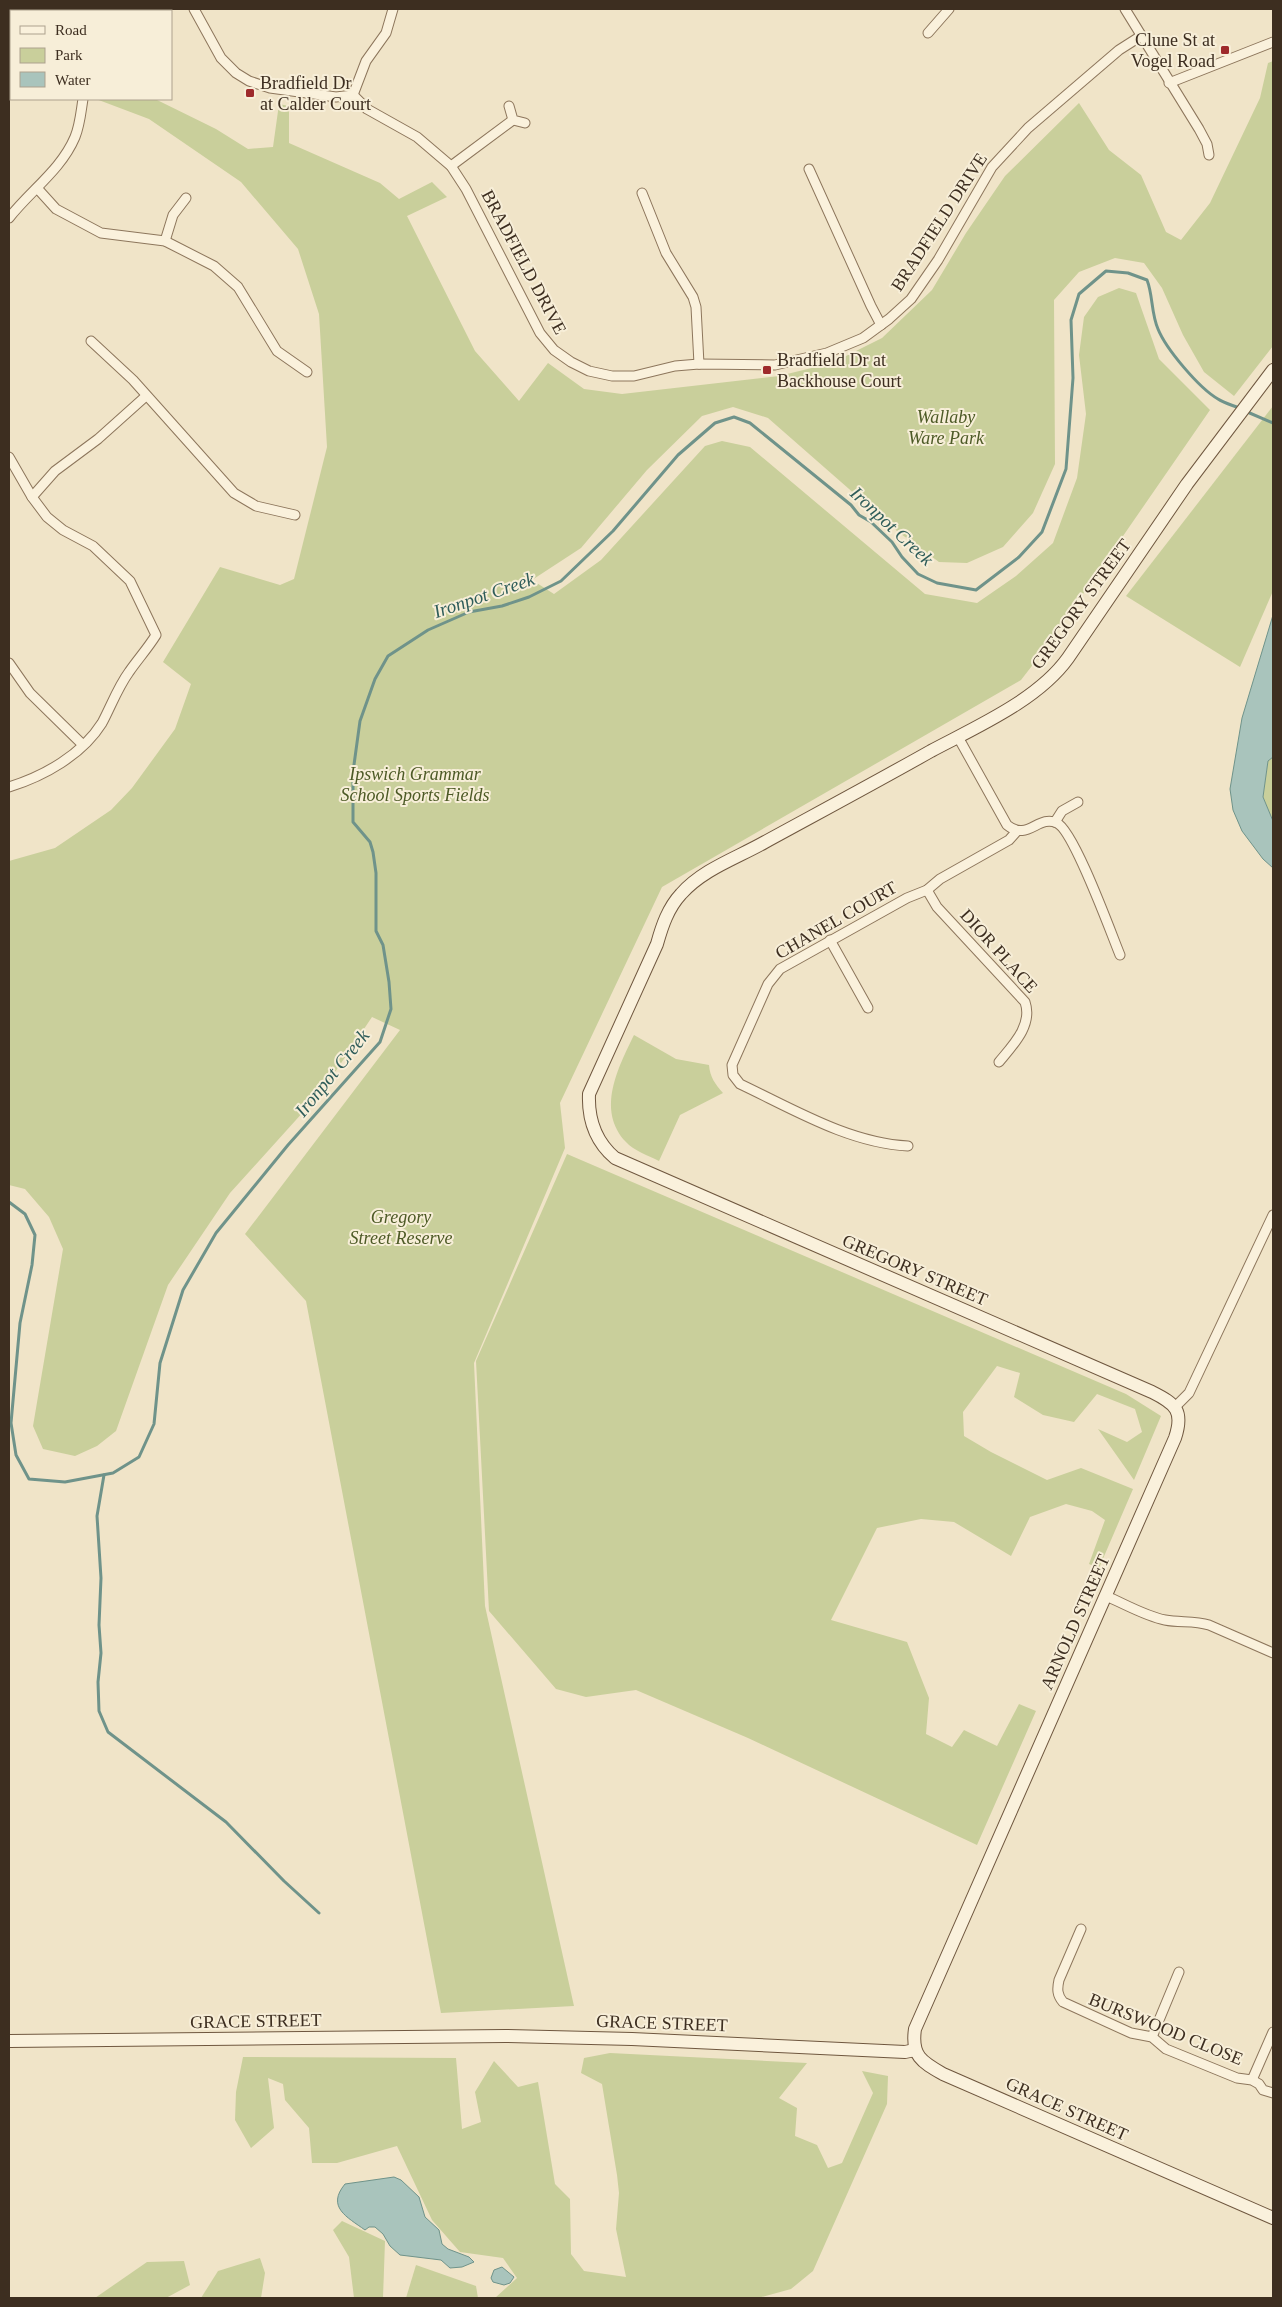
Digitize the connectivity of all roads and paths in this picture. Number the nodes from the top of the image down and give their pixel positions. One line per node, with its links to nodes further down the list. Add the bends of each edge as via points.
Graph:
1 (194, 9): 9 (street, via 221,58 249,81 270,88 336,97)
2 (394, 9): 9 (street, via 386,33 366,62)
3 (949, 9): 5 (street)
4 (1125, 9): 6 (street)
5 (928, 33)
6 (1140, 36): 8 (street); 22 (street, BRADFIELD DRIVE, via 1028,128 992,167 938,260 911,299)
7 (1273, 42): 8 (street)
8 (1169, 83): 14 (street, via 1199,129)
9 (353, 95): 15 (street, BRADFIELD DRIVE, via 367,109 417,137)
10 (83, 100): 17 (street, via 75,136 61,161)
11 (508, 106): 12 (street)
12 (512, 120): 13 (street); 15 (street)
13 (526, 123)
14 (1209, 155)
15 (450, 166): 24 (street, BRADFIELD DRIVE, via 466,189 540,333 557,353 589,371 612,376 634,376)
16 (809, 169): 22 (street)
17 (37, 188): 20 (street); 21 (street, via 56,209 101,233)
18 (642, 193): 24 (street, via 666,253 695,302)
19 (186, 198): 21 (street, via 173,215)
20 (9, 218)
21 (165, 241): 26 (street, via 214,266 238,287 277,352)
22 (881, 325): 24 (street, BRADFIELD DRIVE, via 863,338 827,353 775,365)
23 (91, 341): 27 (street)
24 (699, 364)
25 (1273, 370): 32 (main road, GREGORY STREET, via 1216,445 1059,671 1033,693)
26 (307, 372)
27 (146, 396): 29 (street, via 98,440 55,471); 30 (street, via 234,493 256,506)
28 (9, 456): 29 (street)
29 (32, 497): 33 (street, via 47,517 93,546 130,581 156,635 129,672 101,725)
30 (295, 515)
31 (9, 663): 33 (street, via 30,692)
32 (958, 737): 37 (street, via 1007,824); 45 (main road, GREGORY STREET, via 746,852 687,898 656,944 598,1075 596,1105 601,1128 612,1147 639,1167 1152,1392)
33 (84, 745): 34 (street, via 48,770)
34 (9, 787)
35 (1078, 802): 36 (street, via 1062,811)
36 (1055, 822): 37 (street, via 1044,821 1030,829); 40 (street, via 1066,831)
37 (1017, 831): 38 (street, CHANEL COURT, via 1009,840)
38 (927, 890): 39 (street, CHANEL COURT); 42 (street, DIOR PLACE, via 936,907 1025,1002 1024,1025)
39 (830, 940): 41 (street); 43 (street, CHANEL COURT, via 786,965 771,979 732,1065 733,1075 740,1084 824,1124 884,1145)
40 (1120, 955)
41 (868, 1008)
42 (999, 1062)
43 (908, 1146)
44 (1273, 1215): 45 (street, via 1189,1393)
45 (1175, 1407): 46 (main road, ARNOLD STREET, via 1179,1419 1176,1438)
46 (1106, 1596): 47 (street, via 1159,1619 1209,1625); 53 (main road, ARNOLD STREET, via 915,2029)
47 (1273, 1653)
48 (1081, 1929): 51 (street, BURSWOOD CLOSE, via 1059,1980 1059,1998 1068,2006 1131,2033)
49 (1179, 1972): 51 (street)
50 (1273, 2032): 54 (street)
51 (1152, 2037): 54 (street, BURSWOOD CLOSE, via 1166,2049 1237,2078)
52 (9, 2041): 53 (main road, GRACE STREET, via 505,2036)
53 (915, 2050): 56 (main road, GRACE STREET, via 918,2057 943,2074)
54 (1252, 2080): 55 (street, BURSWOOD CLOSE)
55 (1273, 2093)
56 (1273, 2218)

